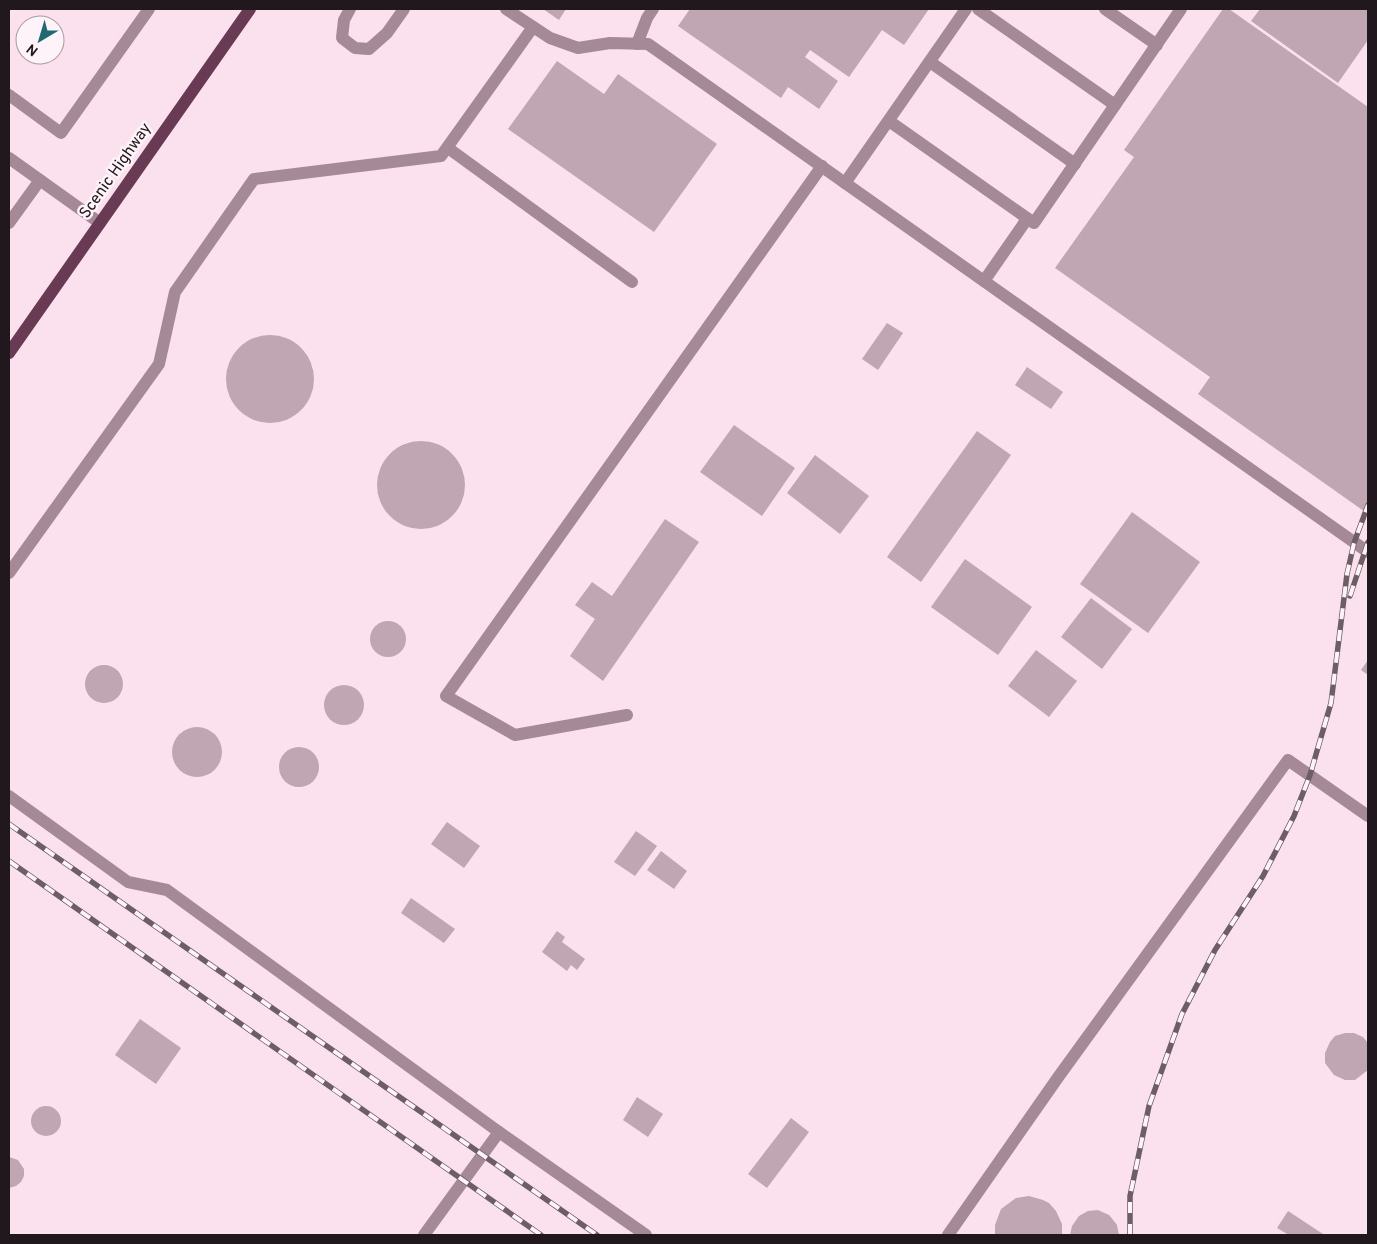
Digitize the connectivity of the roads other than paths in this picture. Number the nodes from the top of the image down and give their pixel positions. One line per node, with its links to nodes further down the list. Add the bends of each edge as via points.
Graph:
1 (149, 9): 15 (street, via 61,133)
2 (250, 9): 25 (main road, Scenic Highway)
3 (350, 9): 4 (street, via 344,20 342,38 355,48 369,49 387,33)
4 (404, 9)
5 (506, 9): 11 (street)
6 (654, 9): 12 (street)
7 (966, 9): 14 (street)
8 (978, 9): 16 (street)
9 (1105, 9): 13 (street)
10 (1182, 9): 13 (street)
11 (533, 27): 12 (street, via 550,38 578,48 610,43); 18 (street)
12 (637, 44): 21 (street, via 648,44)
13 (1157, 45): 16 (street)
14 (930, 62): 17 (street); 20 (street)
15 (9, 95)
16 (1115, 105): 20 (street)
17 (888, 121): 23 (street); 24 (street)
18 (448, 148): 28 (street); 31 (street, via 442,156 254,179 175,292 159,364)
19 (9, 158): 22 (street)
20 (1075, 164): 24 (street, via 1034,224)
21 (822, 166): 23 (street); 32 (street, via 446,696 515,734)
22 (40, 180): 25 (street); 26 (street)
23 (845, 183): 27 (street)
24 (1027, 218): 27 (street)
25 (100, 222): 29 (main road, Scenic Highway)
26 (9, 223)
27 (984, 281): 30 (street)
28 (632, 282)
29 (9, 352)
30 (1368, 552)
31 (9, 572)
32 (627, 715)
33 (9, 796): 35 (street, via 128,882 167,890)
34 (1368, 816): 38 (street, via 1288,760)
35 (499, 1132): 36 (street); 37 (street)
36 (424, 1235)
37 (646, 1235)
38 (948, 1235)

